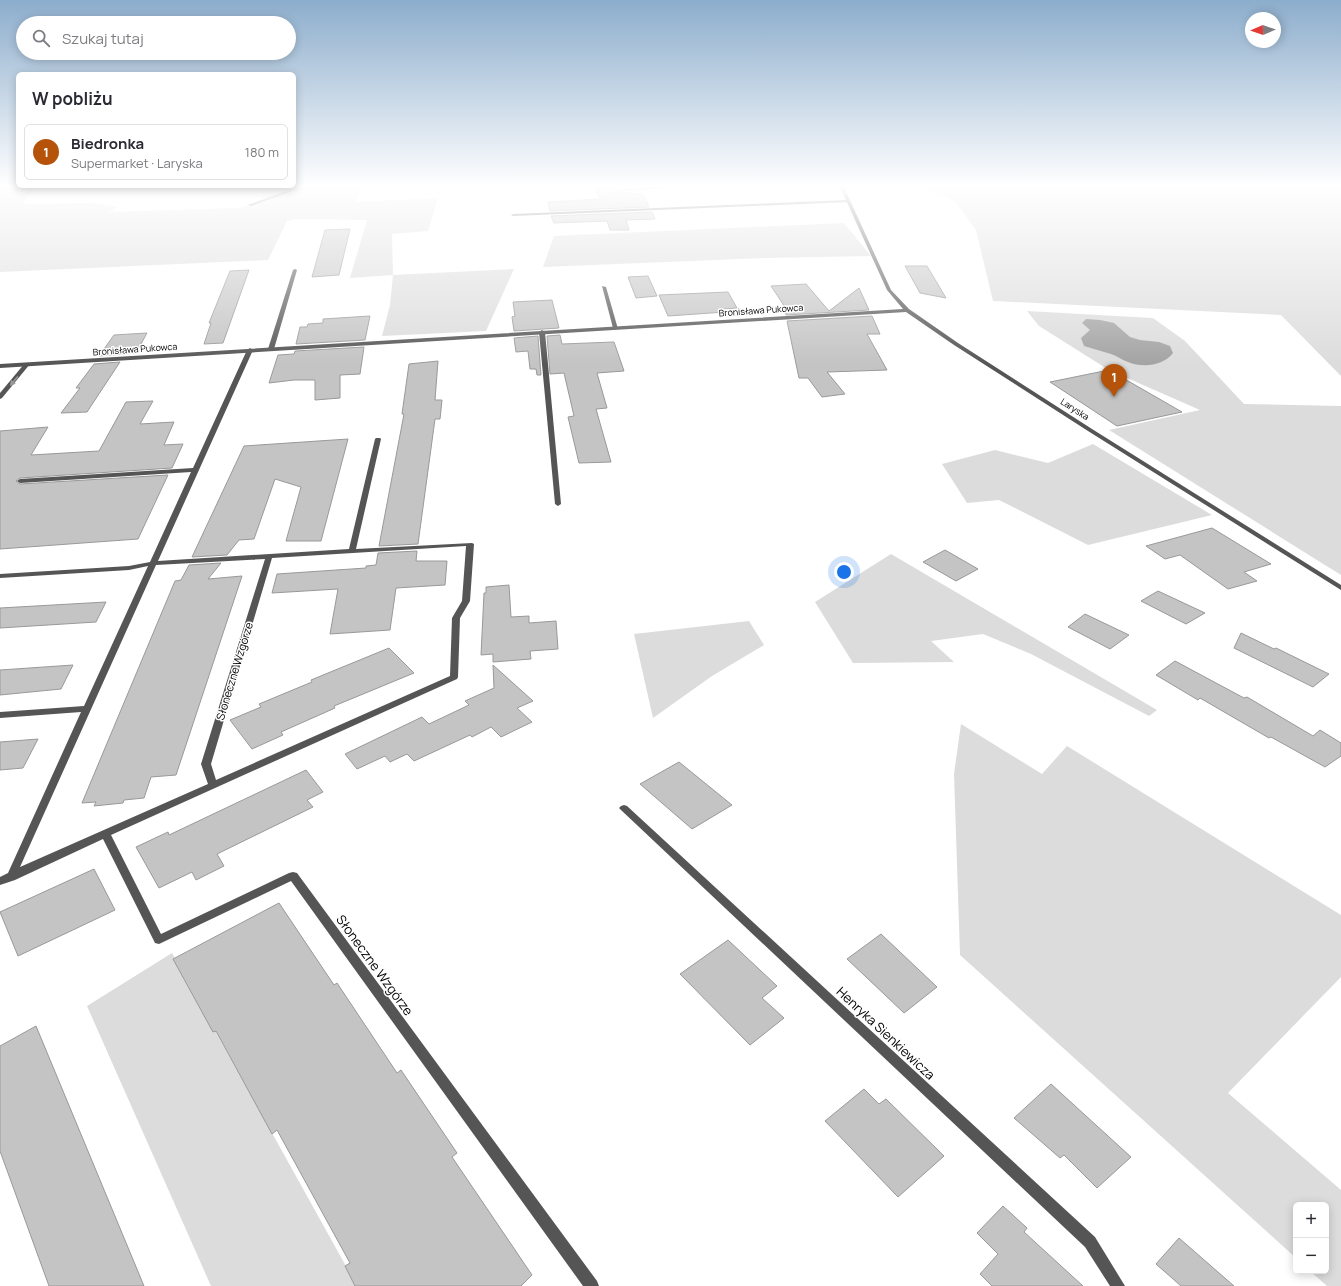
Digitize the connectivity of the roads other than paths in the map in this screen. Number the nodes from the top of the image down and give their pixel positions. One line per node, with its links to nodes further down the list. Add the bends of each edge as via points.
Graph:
1 (868, 245): 4 (street, Laryska, via 889,290)
2 (295, 270): 7 (street)
3 (604, 287): 5 (street)
4 (907, 310): 5 (street, Bronisława Pukowca); 20 (street, Laryska, via 1090,430)
5 (616, 328): 6 (street, Bronisława Pukowca)
6 (542, 332): 7 (street, Bronisława Pukowca); 15 (street)
7 (271, 349): 8 (street, Bronisława Pukowca)
8 (250, 350): 9 (street, Bronisława Pukowca); 13 (street)
9 (27, 364): 10 (street, Bronisława Pukowca); 11 (street, one-way to 11)
10 (0, 366)
11 (0, 397)
12 (378, 439): 16 (street)
13 (196, 470): 14 (street); 18 (street)
14 (20, 481)
15 (558, 504)
16 (352, 551): 17 (street); 23 (street, via 470,544 466,601 456,618 454,677)
17 (269, 556): 18 (street); 23 (street, Słoneczne Wzgórze, via 206,764)
18 (154, 563): 19 (street, via 130,568); 21 (street)
19 (0, 576)
20 (1341, 588)
21 (88, 709): 22 (street); 26 (street)
22 (0, 715)
23 (213, 786): 25 (street)
24 (624, 808): 29 (street, Henryka Sienkiewicza, via 1090,1242)
25 (106, 834): 26 (street); 28 (street, Słoneczne Wzgórze, via 159,940 293,876)
26 (11, 877): 27 (street)
27 (0, 881)
28 (592, 1286)
29 (1118, 1286)

